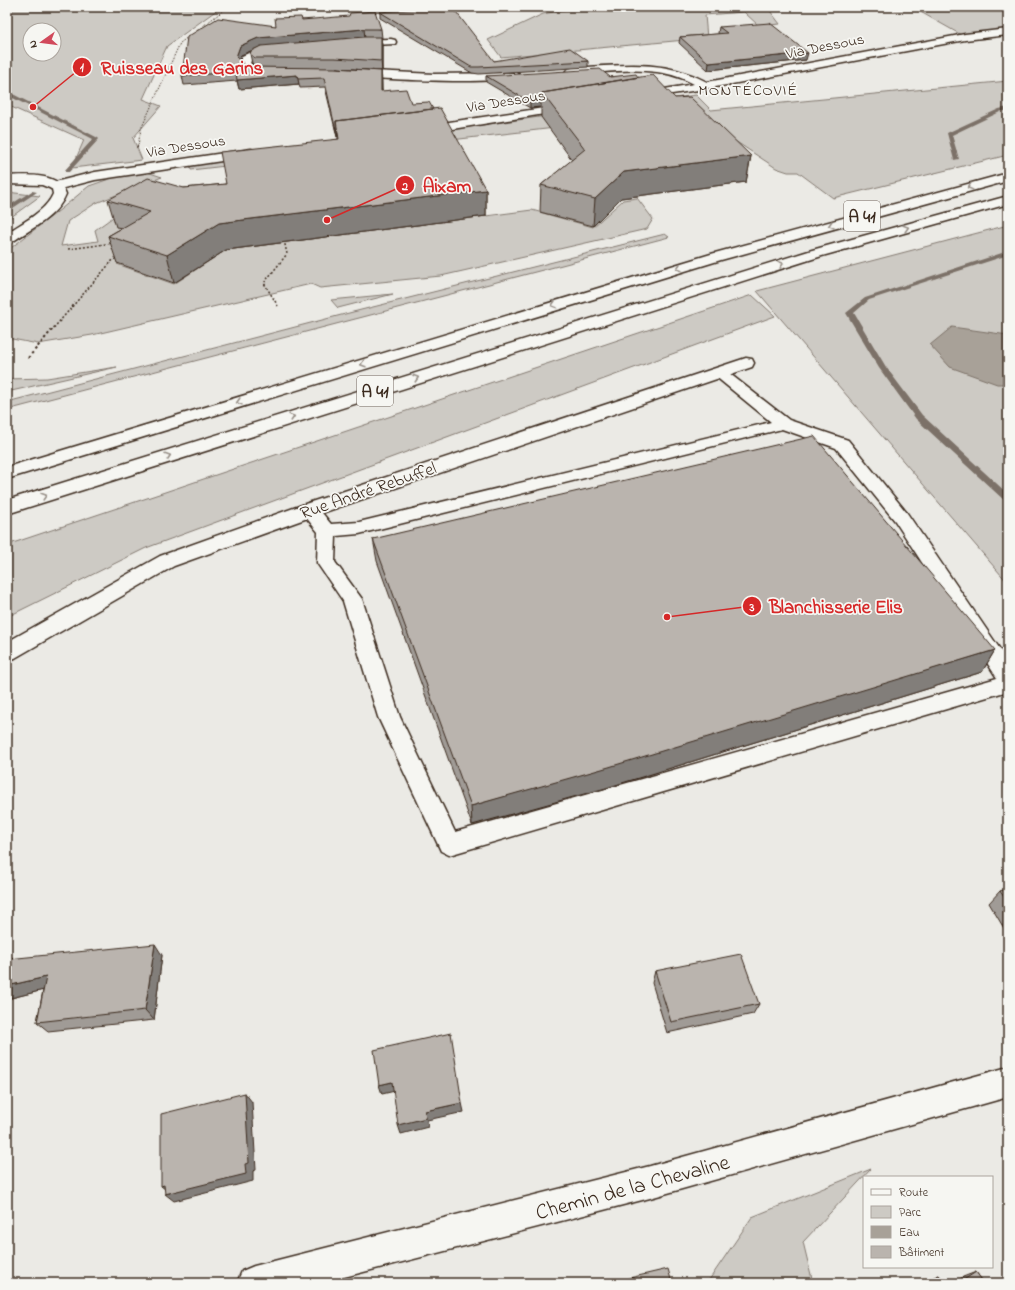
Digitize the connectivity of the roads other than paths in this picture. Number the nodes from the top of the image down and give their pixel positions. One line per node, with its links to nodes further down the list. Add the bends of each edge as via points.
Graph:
1 (1008, 32): 9 (main road, Via Dessous, via 964,37)
2 (391, 42): 3 (main road)
3 (342, 44)
4 (290, 49): 5 (main road, via 260,51 246,58 244,65 254,72)
5 (284, 72)
6 (344, 72): 8 (main road, via 471,78)
7 (557, 73): 9 (main road, via 661,69 680,73)
8 (526, 75)
9 (705, 86): 10 (main road, Via Dessous)
10 (628, 98)
11 (582, 106): 12 (main road, Via Dessous)
12 (412, 132)
13 (264, 151): 16 (main road, Via Dessous, via 95,176)
14 (1008, 177): 22 (main road, A 41, one-way to 22, via 701,262)
15 (7, 180): 16 (main road, via 44,181)
16 (56, 186): 18 (main road, via 59,195 56,202)
17 (1008, 200): 23 (main road, A 41, one-way to 17, via 817,253)
18 (7, 239)
19 (746, 363): 20 (main road, Rue André Rebuffel)
20 (720, 372): 21 (lane); 24 (main road, Rue André Rebuffel)
21 (783, 424): 25 (lane, via 359,528); 27 (lane, via 842,444 901,517)
22 (7, 473)
23 (7, 507)
24 (309, 510): 25 (lane); 26 (main road, Rue André Rebuffel, via 167,561)
25 (327, 531): 28 (lane, via 326,563 352,600 389,717 449,844)
26 (7, 652)
27 (1008, 677)
28 (1008, 683)
29 (1008, 1082): 30 (main road, Chemin de la Chevaline, via 650,1182)
30 (254, 1283)

